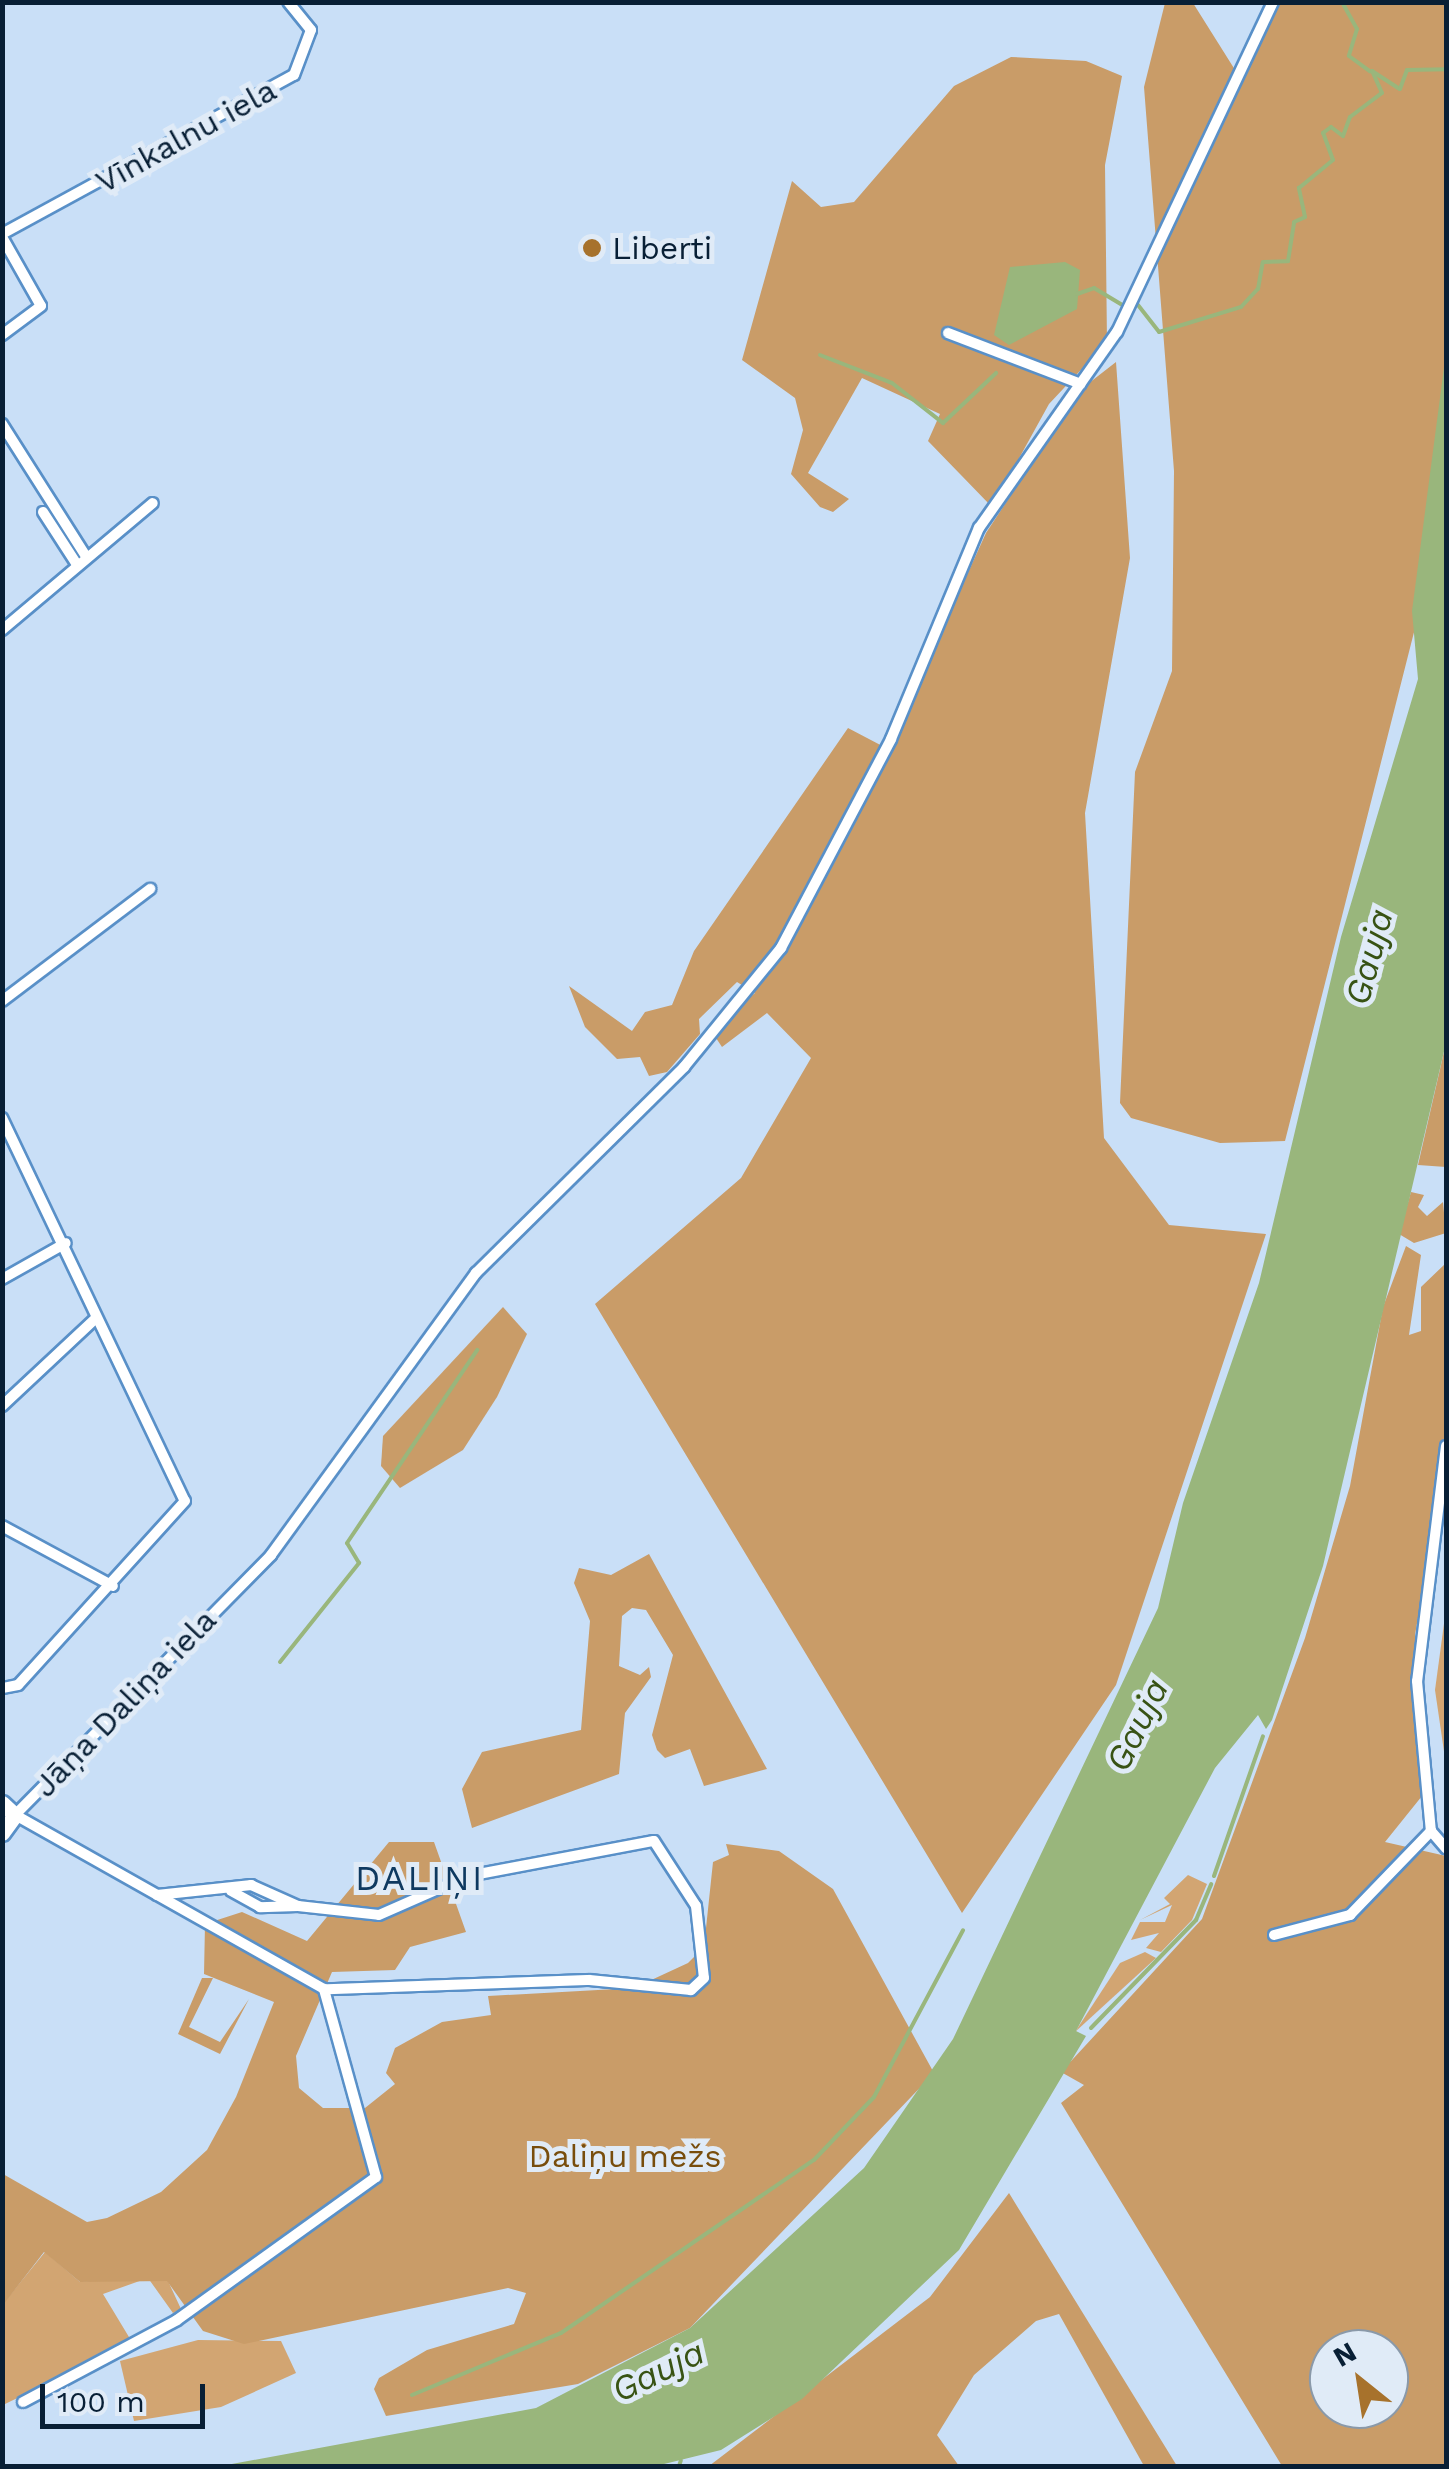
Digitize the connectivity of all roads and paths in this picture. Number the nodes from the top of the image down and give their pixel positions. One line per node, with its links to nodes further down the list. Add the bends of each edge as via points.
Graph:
1 (288, 2): 3 (street, Vīnkalnu iela, via 311,30 294,76)
2 (1274, 2): 6 (street, Jāņa Daliņa iela, via 1203,165)
3 (2, 235): 5 (street, via 41,306)
4 (948, 333): 6 (street)
5 (2, 335)
6 (1081, 384): 24 (street, Jāņa Daliņa iela, via 980,528 891,739 781,948 684,1067 476,1273 251,1575)
7 (2, 424): 10 (street)
8 (152, 503): 10 (street)
9 (44, 512): 10 (street)
10 (81, 559): 11 (street)
11 (2, 630)
12 (150, 889): 13 (street)
13 (2, 1001)
14 (3, 1121): 15 (street)
15 (66, 1243): 16 (street); 17 (street)
16 (2, 1279)
17 (96, 1318): 18 (street); 21 (street, via 185,1500)
18 (2, 1406)
19 (1446, 1446): 25 (street, via 1417,1681)
20 (2, 1526): 21 (street)
21 (112, 1586): 22 (street, via 18,1684)
22 (2, 1688)
23 (2, 1803): 24 (street)
24 (15, 1815): 26 (street, Jāņa Daliņa iela); 30 (street)
25 (1431, 1831): 27 (street); 28 (street)
26 (2, 1833)
27 (1419, 1846): 28 (street); 32 (street, via 1350,1915)
28 (1446, 1847)
29 (231, 1891): 30 (street); 31 (street, via 260,1906); 31 (street, via 270,1887)
30 (156, 1895): 33 (street)
31 (298, 1906): 33 (street, via 379,1915 468,1876 654,1841 696,1906 704,1978 691,1990 589,1980)
32 (1274, 1935)
33 (324, 1989): 34 (street, via 376,2177 176,2320)
34 (23, 2402)

